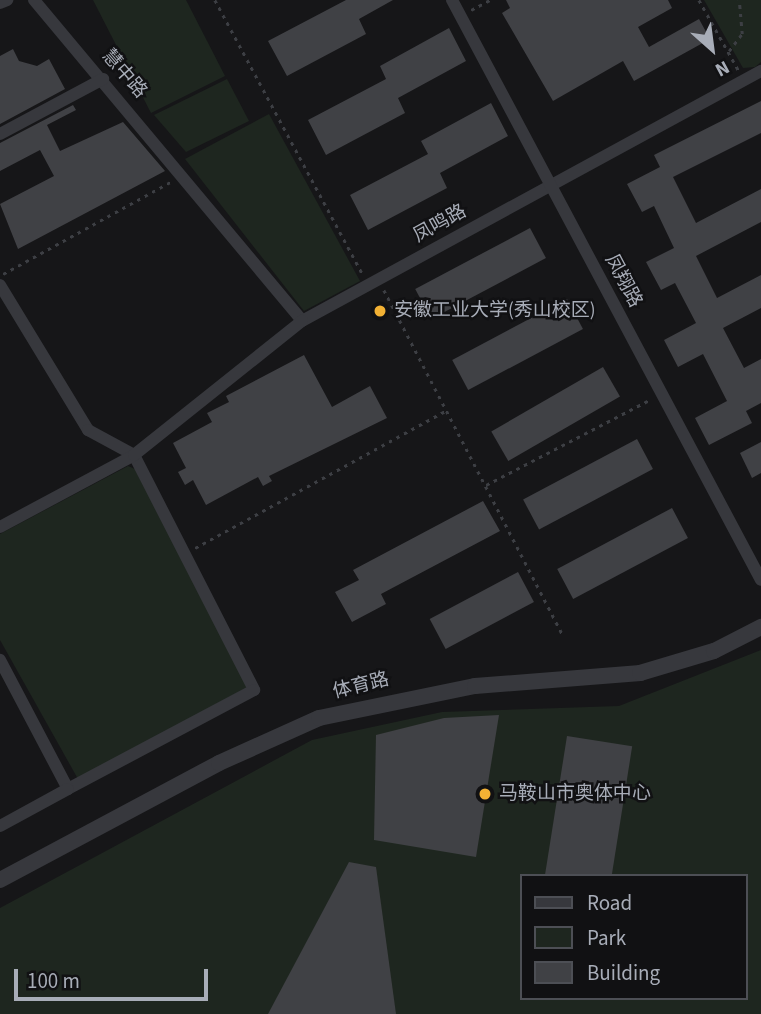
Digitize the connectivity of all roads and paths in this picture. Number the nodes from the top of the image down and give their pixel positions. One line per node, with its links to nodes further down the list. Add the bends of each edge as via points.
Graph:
1 (6, 0): 8 (street)
2 (34, 0): 12 (street, 慧中路)
3 (215, 0): 18 (path)
4 (452, 0): 9 (street, 凤翔路)
5 (490, 0): 9 (path)
6 (699, 0): 10 (path)
7 (739, 0): 10 (path, via 742,34)
8 (0, 3)
9 (460, 16): 16 (street, 凤翔路)
10 (728, 52): 13 (path)
11 (761, 71): 13 (street, 凤鸣路)
12 (103, 79): 14 (street); 15 (street, 慧中路)
13 (746, 83): 16 (street, 凤鸣路)
14 (0, 134)
15 (185, 174): 17 (path); 20 (street)
16 (550, 186): 18 (street, 凤鸣路); 21 (street, 凤翔路)
17 (0, 276)
18 (374, 282): 20 (street, 凤鸣路); 22 (path)
19 (0, 285): 23 (street, via 88,429)
20 (302, 321): 23 (street, 凤鸣路)
21 (661, 394): 24 (path); 27 (street, 凤翔路)
22 (447, 410): 24 (path); 26 (path)
23 (134, 455): 25 (street, 凤鸣路); 26 (street)
24 (486, 485): 29 (path)
25 (0, 527)
26 (186, 554): 31 (street, via 254,690)
27 (761, 580)
28 (761, 627): 33 (street, 体育路, via 714,651 640,673 475,686 319,718 219,763)
29 (563, 635)
30 (0, 660): 31 (street)
31 (68, 789): 32 (street)
32 (0, 826)
33 (0, 880)

